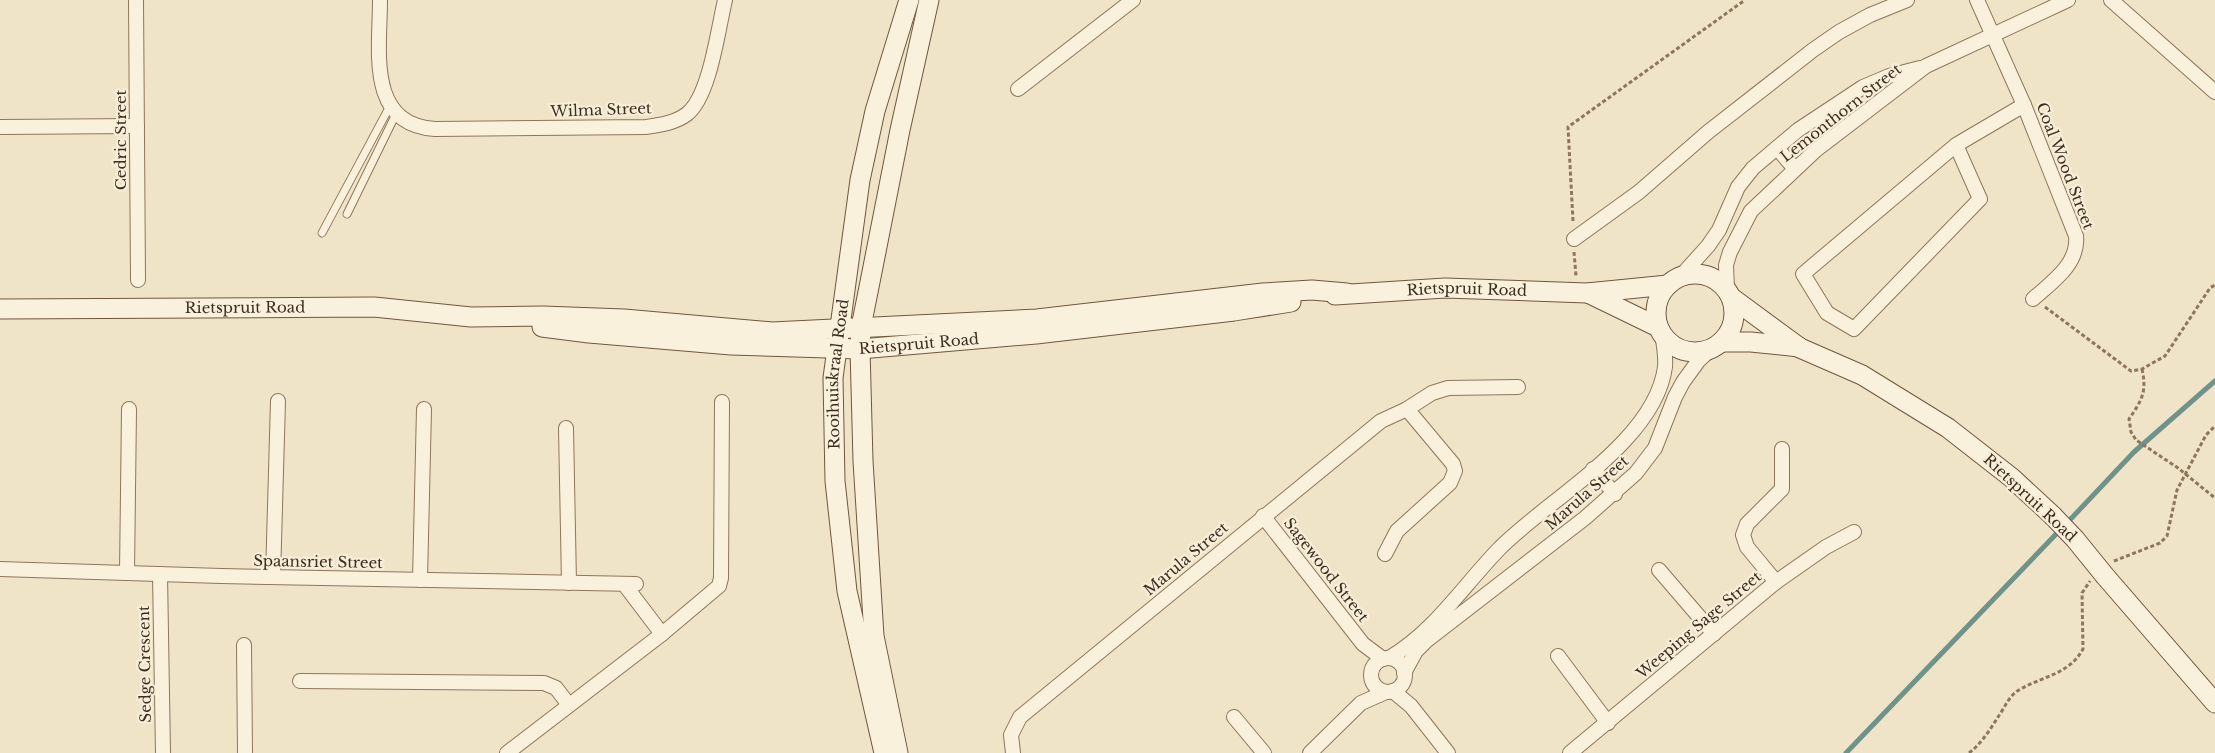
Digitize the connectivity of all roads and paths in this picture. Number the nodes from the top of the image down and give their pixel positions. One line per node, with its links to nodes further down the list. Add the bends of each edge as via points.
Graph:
1 (136, 0): 18 (street, Cedric Street)
2 (380, 0): 17 (street, via 381,84)
3 (725, 0): 17 (street, Wilma Street, via 700,96 688,113 671,122 646,127 435,130 416,127)
4 (909, 0): 36 (street, Rooihuiskraal Road, via 875,110 860,180)
5 (930, 0): 35 (street, Rooihuiskraal Road)
6 (1133, 0): 14 (street)
7 (1745, 0): 25 (path, via 1568,127)
8 (1907, 0): 25 (street, via 1839,32 1813,50 1708,132 1639,192)
9 (1978, 0): 12 (street, Coal Wood Street)
10 (2068, 0): 12 (street, Lemonthorn Street)
11 (2110, 0): 15 (street)
12 (1994, 34): 13 (street, Lemonthorn Street); 16 (street, Coal Wood Street)
13 (1926, 66): 21 (street, Lemonthorn Street, via 1863,87 1798,130); 22 (street, Lemonthorn Street)
14 (1018, 89)
15 (2215, 92)
16 (2024, 105): 20 (street); 32 (street, Coal Wood Street, via 2074,228 2077,244 2073,258)
17 (393, 110): 23 (lane); 24 (lane)
18 (137, 126): 19 (street); 26 (street, Cedric Street)
19 (0, 127)
20 (1956, 145): 20 (street, via 1980,199 1854,329 1827,313 1803,274)
21 (1777, 148): 22 (street); 27 (street, Lemonthorn Street, via 1744,177 1719,230)
22 (1795, 169): 31 (street, Lemonthorn Street, via 1758,203 1740,229 1726,265)
23 (347, 214)
24 (322, 233)
25 (1574, 239): 29 (path)
26 (138, 280)
27 (1674, 281): 29 (street, Rietspruit Road); 31 (street, via 1688,274 1706,275 1714,278); 37 (street, via 1657,303)
28 (2215, 286): 42 (path, via 2210,288 2166,356)
29 (1582, 292): 30 (street, Rietspruit Road, via 1445,288); 37 (street, Rietspruit Road)
30 (1348, 293): 35 (street, Rietspruit Road, via 1312,290 1263,293 1037,319); 41 (street, Rietspruit Road, via 1234,311 1036,334)
31 (1730, 294): 38 (street, via 1734,322 1728,336); 39 (street, Rietspruit Road)
32 (2034, 299): 42 (path, via 2131,371)
33 (0, 310): 34 (street, Rietspruit Road, via 374,307)
34 (488, 318): 36 (street, Rietspruit Road, via 624,319 772,332); 40 (street, Rietspruit Road, via 589,333 731,345)
35 (861, 327): 36 (street, Rietspruit Road); 41 (street, Rooihuiskraal Road)
36 (839, 328): 40 (street, Rooihuiskraal Road)
37 (1660, 330): 38 (street, via 1666,340 1680,349 1695,352); 51 (street, Marula Street, via 1665,367 1654,401 1629,436)
38 (1717, 346): 39 (street, Rietspruit Road, via 1752,342); 52 (street, Marula Street, via 1699,360 1683,382 1656,448)
39 (1800, 348): 75 (street, Rietspruit Road, bridge, via 1862,375 1948,428 2012,478 2053,516)
40 (836, 349): 41 (street, Rietspruit Road); 82 (street, Rooihuiskraal Road, via 833,378 835,481 847,591)
41 (860, 349): 83 (street, Rooihuiskraal Road, via 874,636)
42 (2142, 369): 53 (path, via 2143,397 2129,419 2131,432 2141,444)
43 (1518, 387): 48 (street, Marula Street, via 1448,388 1432,393)
44 (278, 401): 61 (street)
45 (722, 402): 65 (street, via 719,586)
46 (129, 409): 59 (street)
47 (424, 409): 62 (street)
48 (1408, 409): 54 (street, Marula Street, via 1381,421); 56 (street, via 1453,464 1455,471 1450,483 1397,531)
49 (566, 428): 63 (street)
50 (1782, 449): 64 (street, via 1782,489 1747,524 1743,535 1747,547)
51 (1593, 469): 52 (street); 70 (street, Marula Street, via 1500,547 1420,636)
52 (1614, 494): 73 (street, Marula Street, via 1426,641)
53 (2215, 498)
54 (1263, 516): 67 (street, Sagewood Street); 84 (street, Marula Street, via 1020,718 1011,734)
55 (1854, 532): 64 (street, Weeping Sage Street)
56 (1386, 554)
57 (0, 569): 59 (street, Spaansriet Street)
58 (1659, 570): 66 (street)
59 (127, 573): 60 (street, Spaansriet Street)
60 (160, 574): 61 (street, Spaansriet Street); 79 (street, Sedge Crescent)
61 (274, 578): 62 (street, Spaansriet Street)
62 (420, 580): 63 (street, Spaansriet Street)
63 (569, 582): 65 (street, Spaansriet Street, via 630,584)
64 (1776, 582): 66 (street, Weeping Sage Street)
65 (662, 634): 76 (street)
66 (1714, 634): 78 (street, Weeping Sage Street)
67 (1363, 644): 70 (street, Sagewood Street); 71 (street, Sagewood Street)
68 (244, 645): 80 (street)
69 (1558, 656): 78 (street)
70 (1386, 659): 71 (street, via 1377,662); 73 (street, via 1399,663)
71 (1372, 675): 73 (street, via 1377,688); 74 (street)
72 (300, 681): 76 (street, via 544,683 556,688)
73 (1396, 684): 74 (street); 87 (street)
74 (1362, 703): 86 (street)
75 (2215, 703)
76 (569, 705): 81 (street)
77 (1234, 717): 85 (street)
78 (1608, 722): 88 (street, Weeping Sage Street)
79 (163, 753)
80 (246, 753)
81 (507, 753)
82 (884, 753)
83 (898, 753)
84 (1013, 753)
85 (1264, 753)
86 (1310, 753)
87 (1448, 753)
88 (1570, 753)

